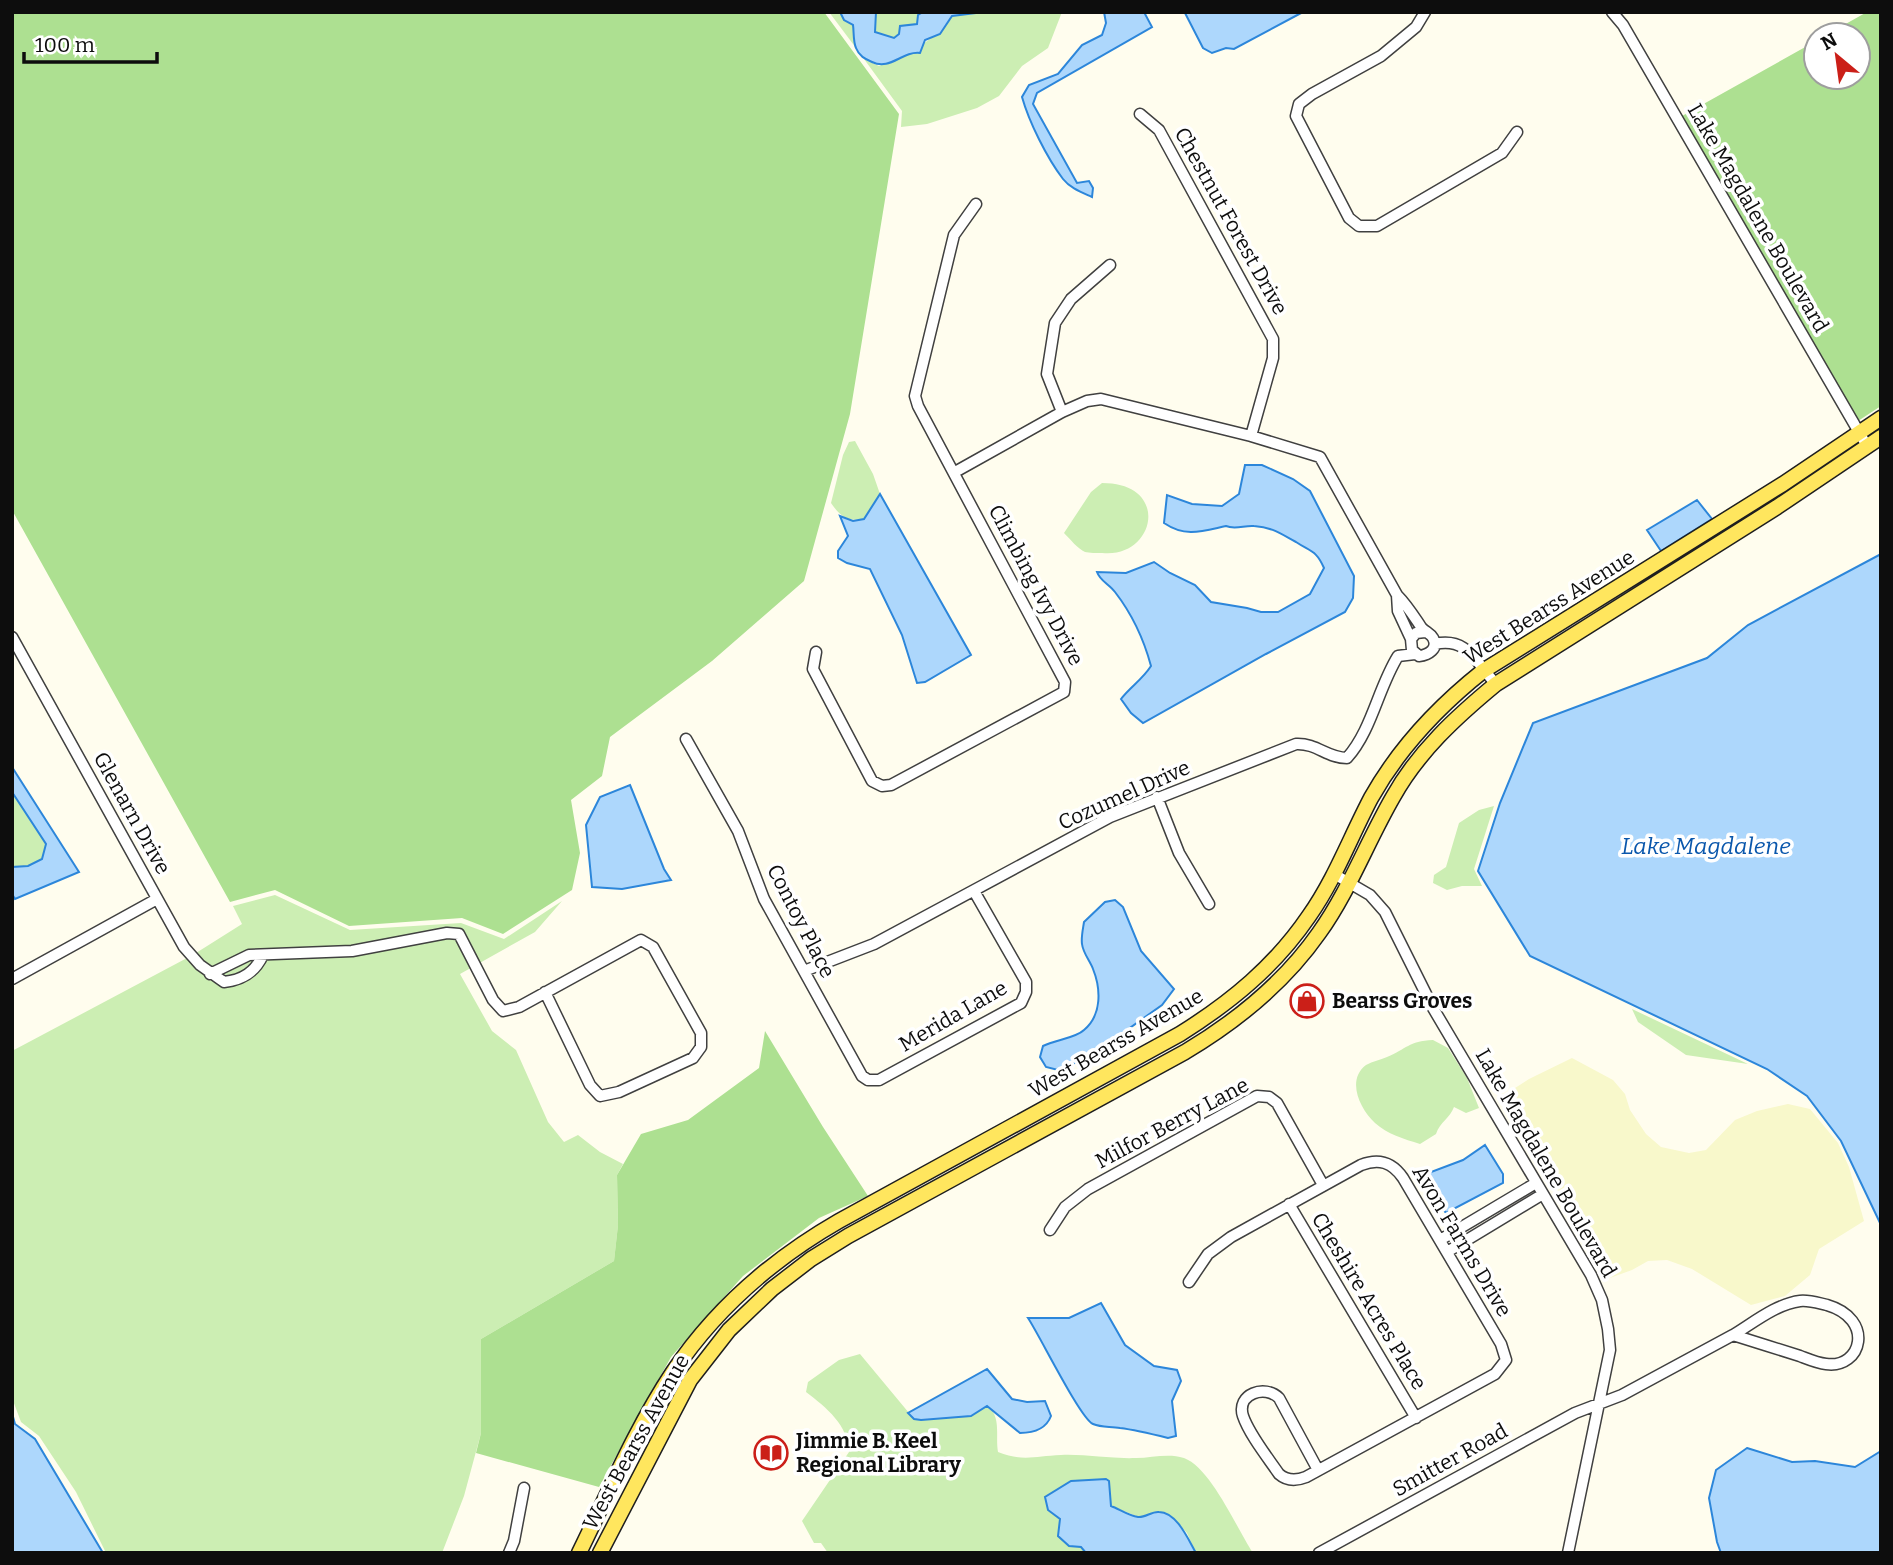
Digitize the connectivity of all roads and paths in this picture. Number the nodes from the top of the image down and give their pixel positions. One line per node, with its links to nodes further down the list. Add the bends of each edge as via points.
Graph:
1 (1425, 12): 4 (street, via 1416,27 1381,56 1299,104 1296,116 1349,218 1359,226 1377,226 1502,153)
2 (1612, 12): 9 (street, Lake Magdalene Boulevard)
3 (1140, 114): 10 (street, Chestnut Forest Drive, via 1159,130 1273,339 1273,358)
4 (1517, 132)
5 (976, 204): 13 (street, Climbing Ivy Drive, via 954,235 915,396)
6 (1110, 265): 7 (street, via 1071,299 1055,323 1047,374)
7 (1062, 412): 10 (street, via 1101,399); 13 (street)
8 (1881, 418): 9 (main road, West Bearss Avenue)
9 (1859, 432): 12 (street, Lake Magdalene Boulevard); 21 (main road, West Bearss Avenue)
10 (1251, 436): 14 (street, via 1320,457)
11 (1881, 436): 12 (main road, West Bearss Avenue)
12 (1867, 446): 22 (main road, West Bearss Avenue)
13 (955, 472): 19 (street, Climbing Ivy Drive, via 1065,682 1064,692 882,786 872,781 813,669)
14 (1397, 595): 15 (street); 17 (street, via 1398,611)
15 (1424, 632): 17 (street); 18 (street)
16 (12, 637): 28 (street, Glenarn Drive)
17 (1411, 639): 20 (street)
18 (1435, 644): 20 (street, via 1427,655); 21 (street, via 1450,640 1463,646)
19 (816, 652)
20 (1415, 654): 24 (street, Cozumel Drive, via 1398,656 1357,746 1347,758 1336,758 1310,744 1296,744)
21 (1483, 671): 22 (street); 25 (main road, West Bearss Avenue, via 1424,726 1390,768)
22 (1496, 684): 26 (main road, West Bearss Avenue, via 1446,728 1411,770)
23 (687, 738): 31 (street, Contoy Place, via 738,831 764,899)
24 (1157, 797): 27 (street, Cozumel Drive, via 1110,817); 29 (street, via 1180,853)
25 (1335, 874): 26 (street, Lake Magdalene Boulevard); 47 (main road, West Bearss Avenue, via 1288,944 1224,1006 799,1246 733,1300)
26 (1350, 882): 36 (street, Lake Magdalene Boulevard, via 1385,912 1440,1020); 50 (main road, West Bearss Avenue, via 1303,955 1259,1001 1224,1027 848,1236 779,1283 702,1362)
27 (974, 891): 31 (street, Cozumel Drive, via 874,943); 35 (street, Merida Lane, via 1026,982 1021,1003 879,1080)
28 (157, 899): 32 (street, via 184,947); 33 (street, Glenarn Drive)
29 (1209, 904)
30 (264, 955): 32 (street, via 248,955); 32 (street, via 245,977 224,982); 34 (street, via 352,951 459,934 503,1011)
31 (804, 971): 35 (street, Contoy Place, via 862,1076)
32 (210, 974)
33 (12, 979)
34 (545, 992): 34 (street, via 641,940 653,947 701,1033 701,1047 693,1058 600,1096 590,1085)
35 (869, 1080)
36 (1536, 1183): 38 (street, Lake Magdalene Boulevard); 40 (street)
37 (1323, 1185): 39 (street, Avon Farms Drive); 42 (street, Milfor Berry Lane, via 1277,1103 1257,1096 1088,1189 1065,1207); 43 (street, Avon Farms Drive, via 1369,1162 1388,1163 1403,1178)
38 (1543, 1194): 41 (street); 48 (street, Lake Magdalene Boulevard, via 1602,1300 1610,1350)
39 (1289, 1205): 45 (street, Avon Farms Drive, via 1217,1247); 49 (street, Cheshire Acres Place)
40 (1479, 1217): 41 (street); 43 (street)
41 (1485, 1229): 44 (street)
42 (1049, 1230)
43 (1440, 1240): 44 (street, Avon Farms Drive)
44 (1447, 1252): 49 (street, Avon Farms Drive, via 1502,1344 1506,1360 1495,1374)
45 (1189, 1282)
46 (1733, 1335): 46 (street, Smitter Road, via 1800,1301 1842,1311 1853,1318 1858,1331 1854,1352 1846,1360 1826,1364); 48 (street, Smitter Road)
47 (674, 1371): 50 (main road, via 673,1385 642,1442); 54 (main road, West Bearss Avenue)
48 (1600, 1403): 56 (street, Smitter Road); 57 (street, Lake Magdalene Boulevard)
49 (1416, 1418): 51 (street, Avon Farms Drive)
50 (647, 1460): 55 (main road, West Bearss Avenue)
51 (1318, 1470): 51 (street, Avon Farms Drive, via 1279,1398 1268,1391 1248,1396 1243,1415 1279,1474 1296,1480)
52 (524, 1488): 53 (street)
53 (509, 1553)
54 (579, 1553)
55 (600, 1553)
56 (1319, 1553)
57 (1569, 1553)

